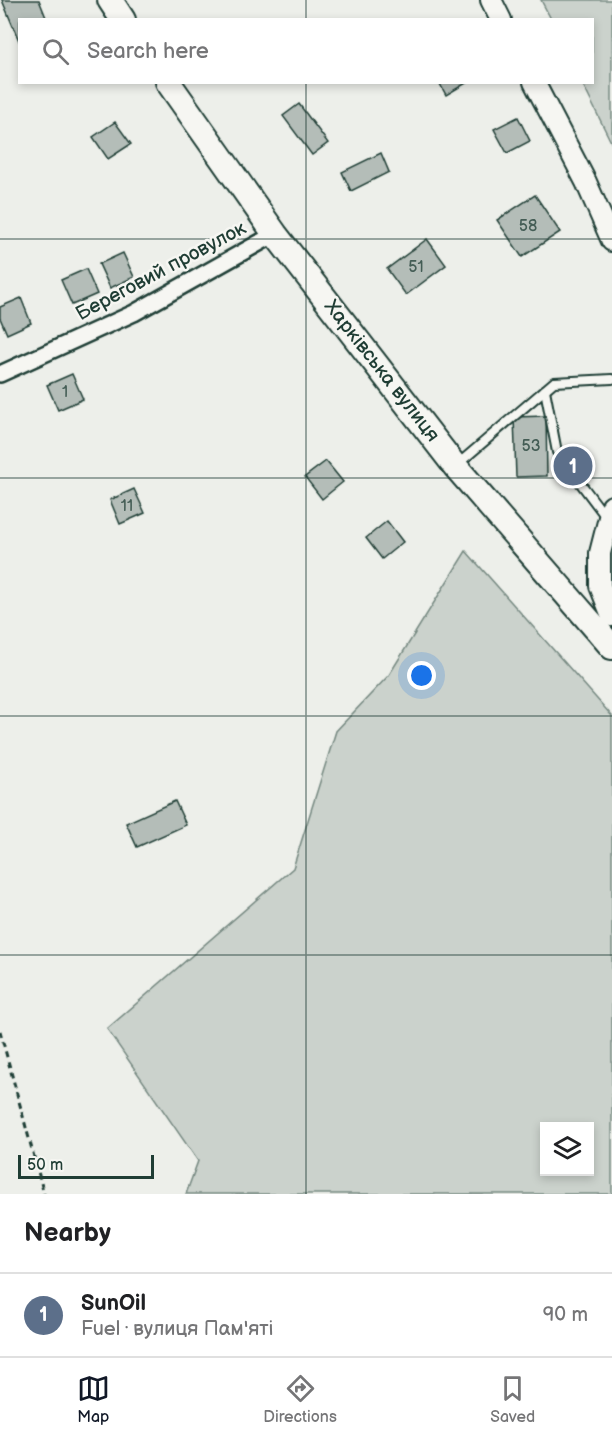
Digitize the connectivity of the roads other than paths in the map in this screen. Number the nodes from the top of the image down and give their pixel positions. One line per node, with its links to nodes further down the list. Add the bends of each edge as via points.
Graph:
1 (491, 0): 2 (street)
2 (500, 18)
3 (169, 84): 5 (main road, Харківська вулиця)
4 (535, 84): 6 (street)
5 (275, 234): 7 (street, Береговий провулок, via 134,313); 10 (main road, Харківська вулиця)
6 (612, 241)
7 (0, 374)
8 (612, 379): 9 (lane, via 554,382)
9 (545, 390): 10 (lane); 11 (lane, via 557,452)
10 (455, 466): 13 (main road, Харківська вулиця)
11 (610, 513): 12 (street, via 600,553 600,586)
12 (612, 616)
13 (612, 647)

